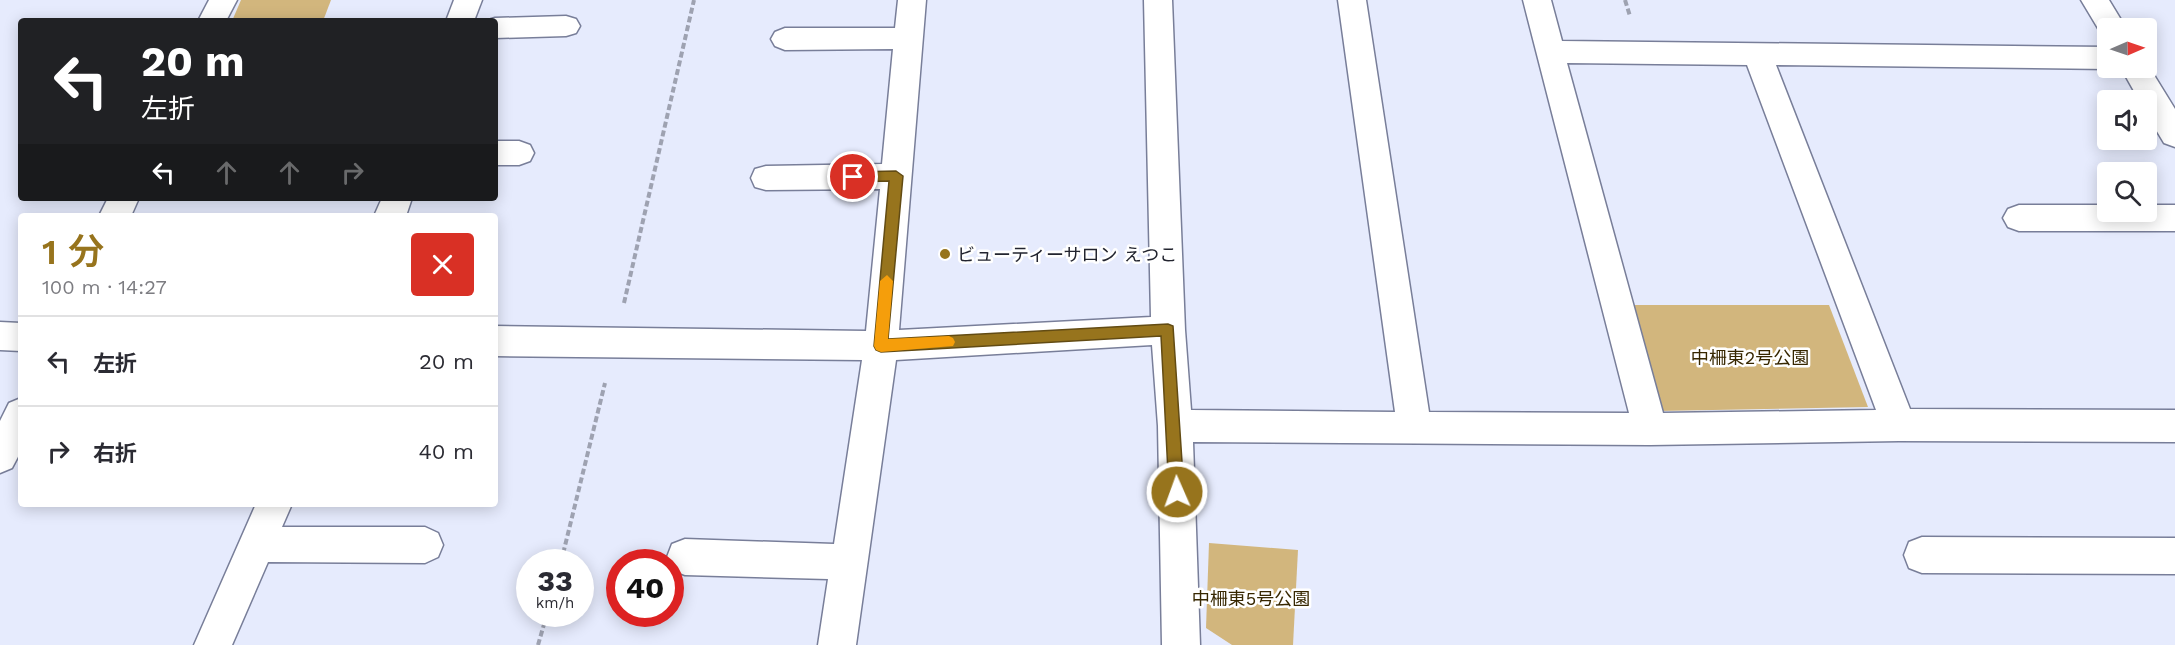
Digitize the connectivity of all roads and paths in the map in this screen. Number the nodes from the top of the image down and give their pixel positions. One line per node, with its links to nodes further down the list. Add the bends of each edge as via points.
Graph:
1 (223, 0): 9 (street)
2 (468, 0): 10 (street)
3 (694, 0): 29 (path)
4 (912, 0): 14 (street)
5 (1158, 0): 25 (street)
6 (1352, 0): 35 (street)
7 (1537, 0): 16 (street)
8 (2095, 0): 11 (street)
9 (214, 18)
10 (461, 18)
11 (2106, 18)
12 (566, 26): 13 (street)
13 (498, 28)
14 (909, 38): 15 (street); 21 (street)
15 (785, 39)
16 (1550, 52): 17 (street); 36 (street)
17 (1757, 54): 18 (street); 32 (street)
18 (2097, 58)
19 (2141, 78): 20 (street)
20 (2175, 135)
21 (896, 176): 22 (street); 30 (street)
22 (766, 178)
23 (2019, 218): 24 (street)
24 (2175, 218)
25 (1168, 330): 30 (street); 33 (street)
26 (0, 336): 27 (street)
27 (18, 336)
28 (498, 341): 29 (street)
29 (615, 343): 30 (street); 41 (path)
30 (881, 346): 45 (street)
31 (18, 420): 37 (street)
32 (1899, 425): 34 (street); 36 (street)
33 (1175, 426): 35 (street); 50 (street)
34 (2175, 426)
35 (1414, 427): 36 (street)
36 (1650, 429)
37 (0, 457)
38 (273, 507): 39 (street)
39 (257, 544): 40 (street); 47 (street)
40 (425, 545)
41 (564, 549)
42 (1922, 555): 43 (street)
43 (2175, 556)
44 (685, 557): 45 (street)
45 (850, 562): 49 (street)
46 (543, 627): 48 (path)
47 (213, 645)
48 (538, 645)
49 (837, 645)
50 (1181, 645)

